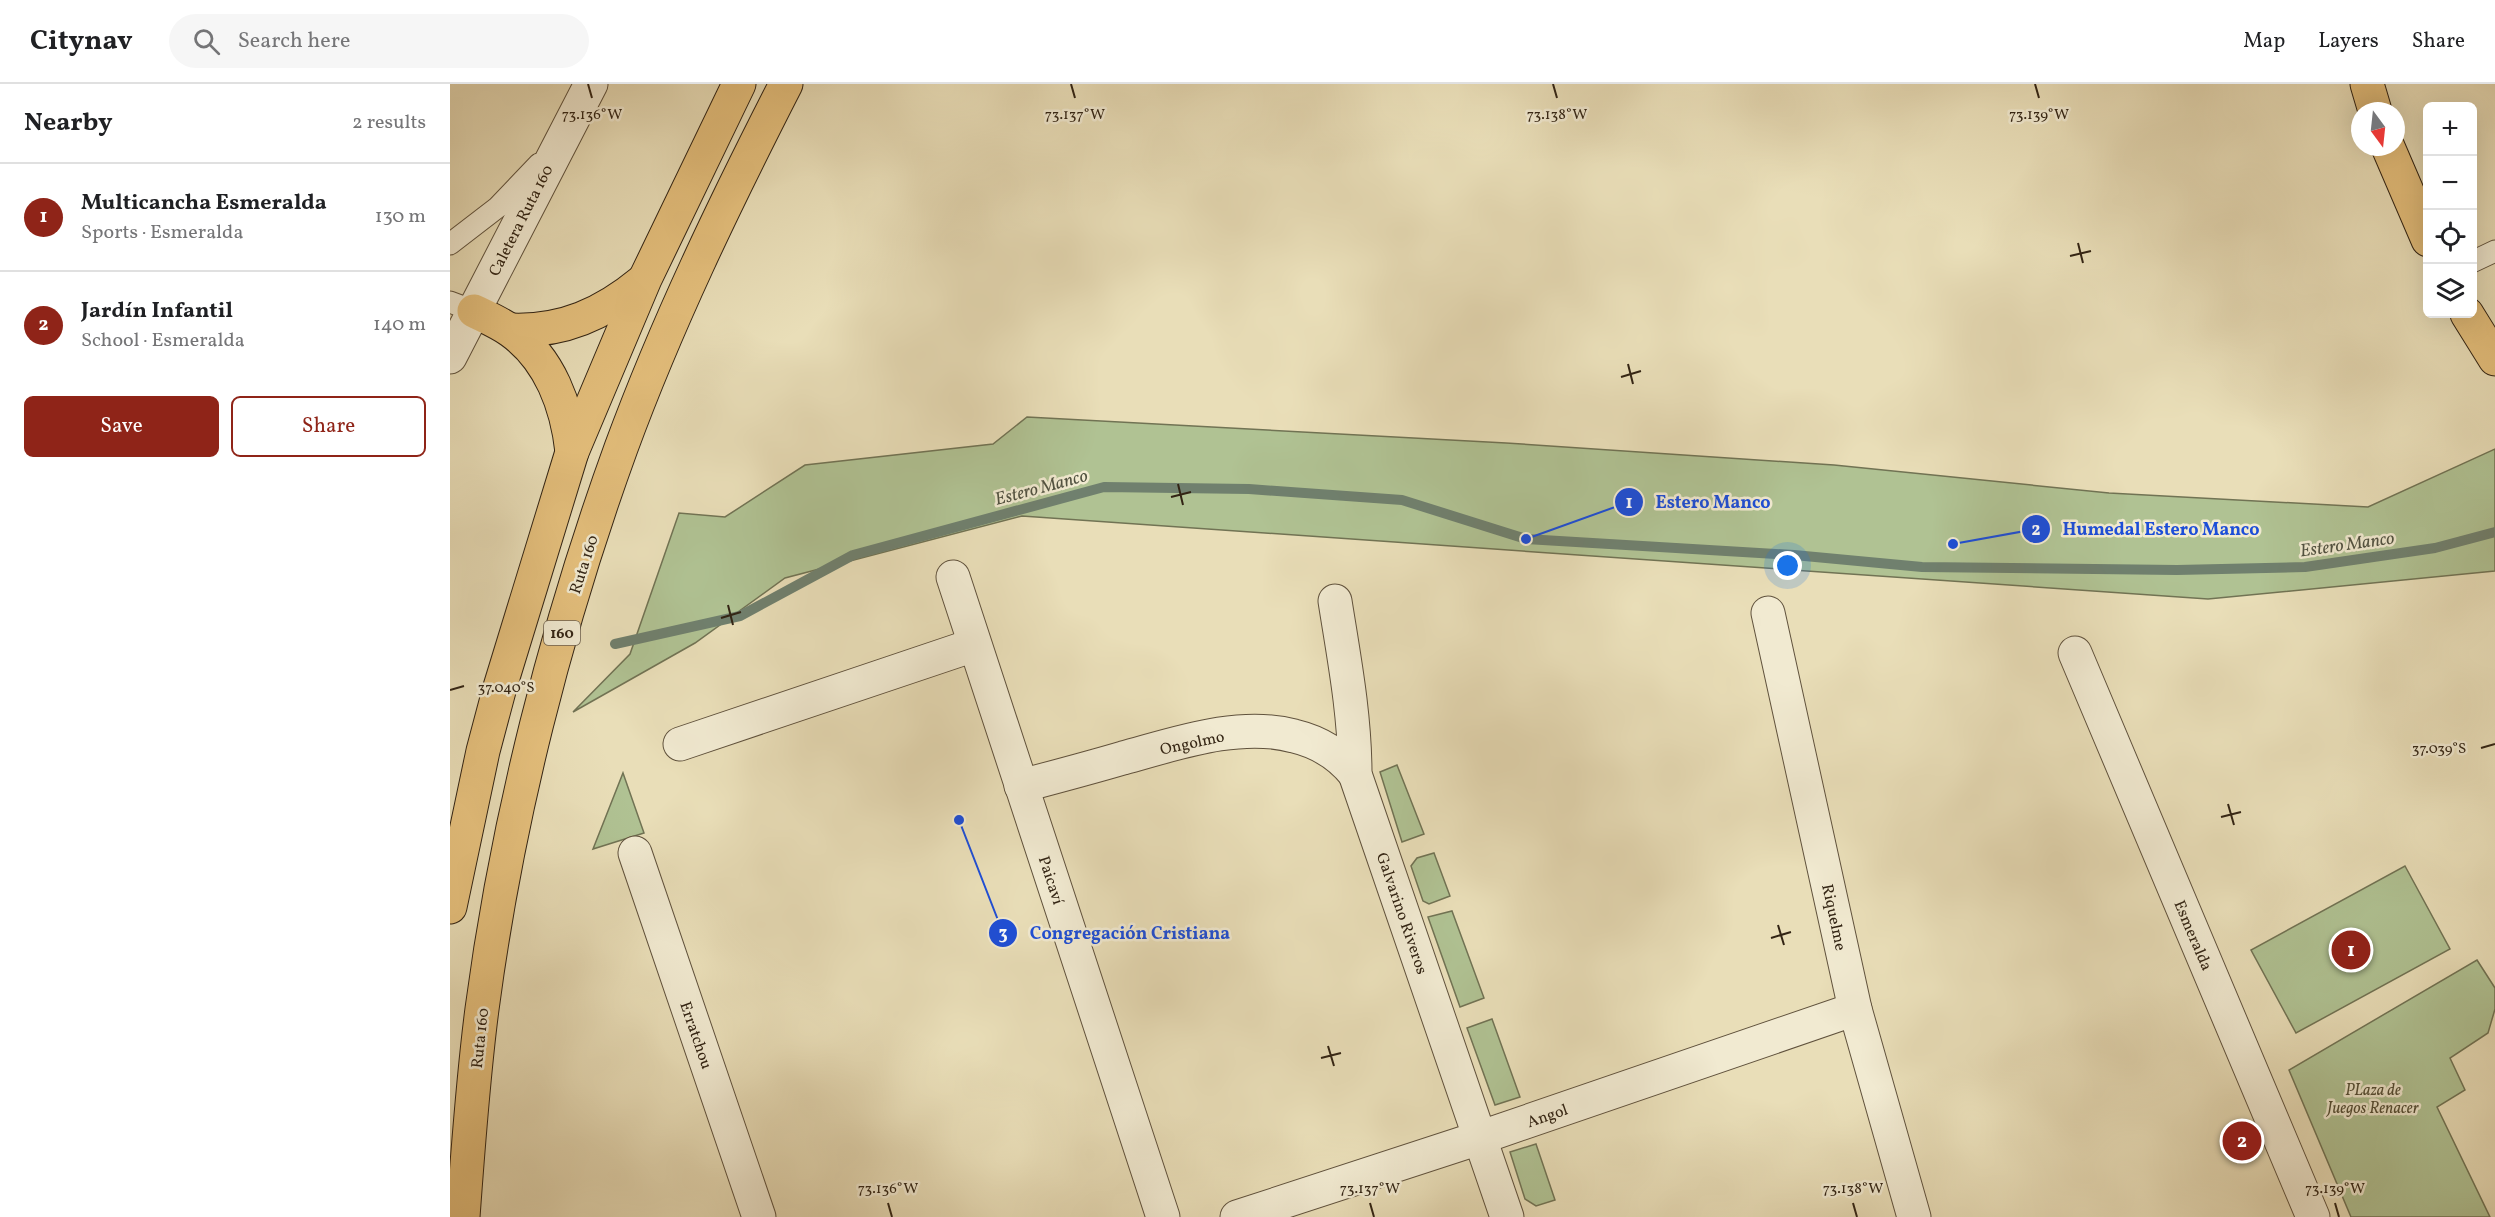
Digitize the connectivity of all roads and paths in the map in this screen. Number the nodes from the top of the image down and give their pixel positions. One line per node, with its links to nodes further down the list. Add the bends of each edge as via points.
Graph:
1 (591, 84): 6 (street, Caletera Ruta 160)
2 (739, 84): 12 (main road, 160)
3 (786, 84): 31 (main road, Ruta 160 / 160, via 689,281 621,448 563,630 518,806 500,895 482,1010)
4 (2367, 84): 5 (main road)
5 (2372, 102)
6 (575, 115): 9 (lane, via 526,179 498,207); 13 (street, Caletera Ruta 160)
7 (2392, 156): 8 (main road)
8 (2423, 230)
9 (450, 244)
10 (2495, 251): 11 (lane)
11 (2477, 260)
12 (645, 279): 15 (main road, via 622,298 578,321 535,331); 18 (main road, 160)
13 (462, 306): 15 (main road); 16 (street, Caletera Ruta 160)
14 (2469, 318): 17 (main road)
15 (511, 330): 18 (main road, via 533,352 562,400)
16 (450, 357)
17 (2495, 359)
18 (572, 452): 28 (main road, 160, via 500,687)
19 (953, 577): 22 (street, Paicaví)
20 (1335, 601): 25 (street, Galvarino Riveros, via 1352,706)
21 (1768, 613): 29 (street, Riquelme)
22 (974, 645): 24 (street); 26 (street, Paicaví)
23 (2075, 653): 37 (street, Esmeralda)
24 (680, 744)
25 (1355, 774): 26 (street, Ongolmo, via 1344,760 1310,741 1292,735 1251,732 1186,741); 30 (street, Galvarino Riveros)
26 (1021, 786): 33 (street, Paicaví)
27 (635, 853): 32 (street, Erratchou)
28 (450, 907)
29 (1855, 1009): 30 (street, Angol); 36 (street, Riquelme)
30 (1479, 1137): 34 (street, Angol); 35 (street, Galvarino Riveros)
31 (463, 1217)
32 (759, 1217)
33 (1163, 1217)
34 (1237, 1217)
35 (1507, 1217)
36 (1914, 1217)
37 (2313, 1217)

